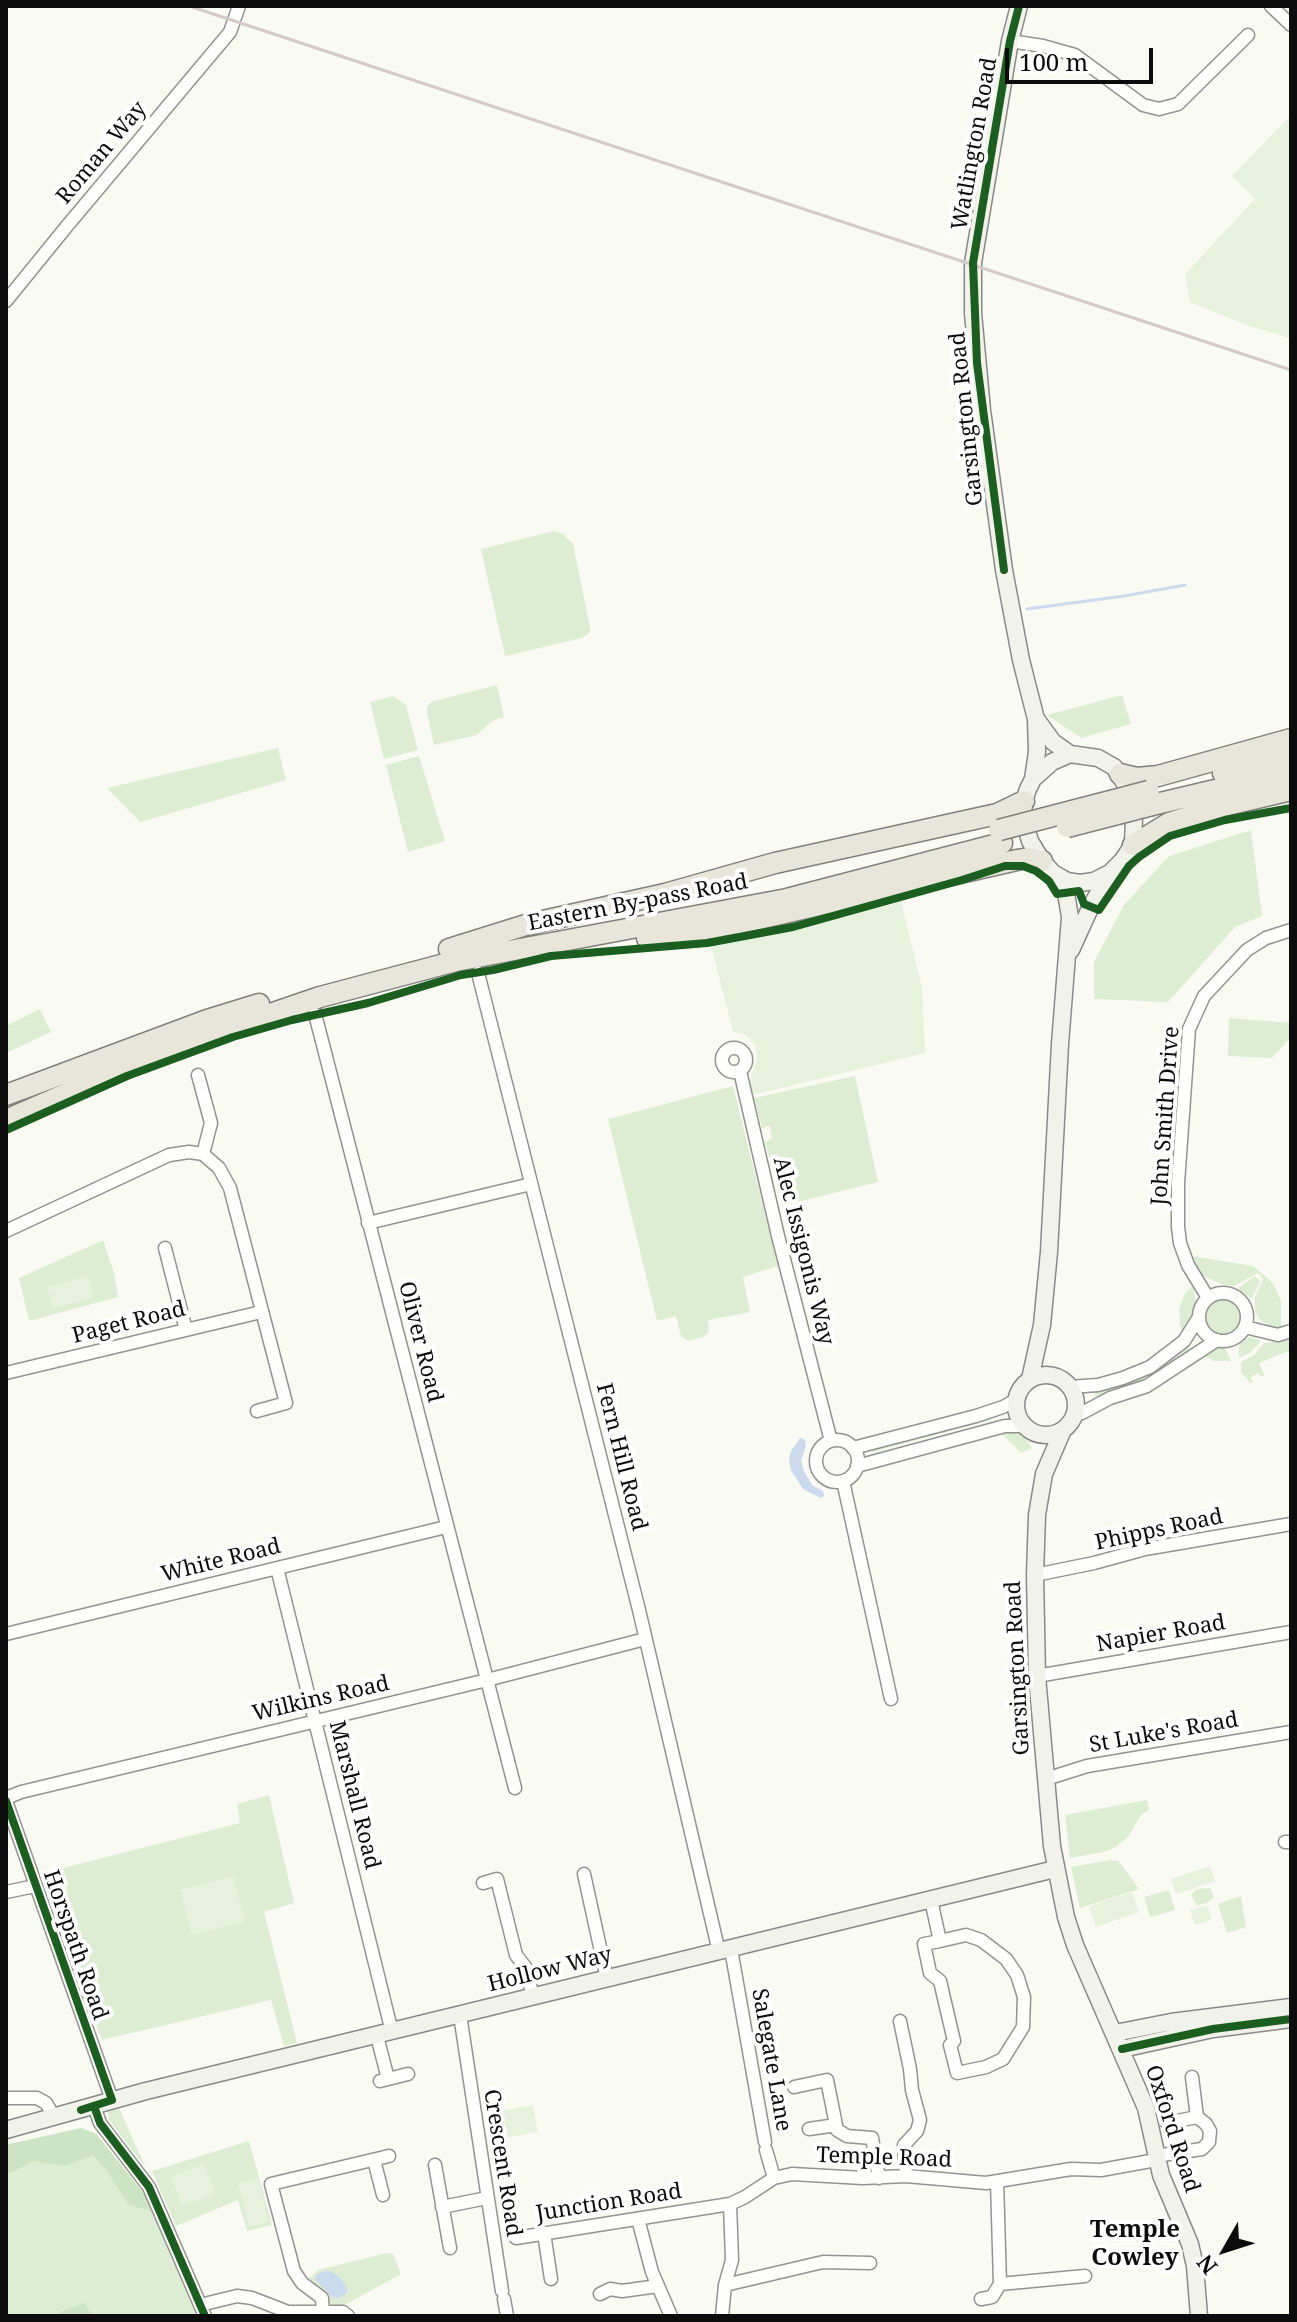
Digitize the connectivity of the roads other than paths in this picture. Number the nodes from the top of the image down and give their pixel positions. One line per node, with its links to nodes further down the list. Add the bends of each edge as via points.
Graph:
1 (239, 6): 8 (street, Roman Way, via 230,32)
2 (1017, 6): 6 (main road, Watlington Road)
3 (1271, 6): 4 (street)
4 (1291, 25)
5 (1248, 35): 6 (street, via 1178,104 1159,109 1143,105 1075,55)
6 (1011, 36): 7 (main road, Watlington Road)
7 (973, 263): 9 (main road, Garsington Road, via 977,363 1000,548)
8 (6, 301)
9 (1036, 719): 11 (main road, via 1044,733); 15 (main road)
10 (1291, 739): 14 (highway, via 1158,776)
11 (1070, 754): 14 (main road, via 1098,758); 15 (main road)
12 (1291, 756): 17 (highway, Eastern By-pass Road)
13 (1291, 772): 17 (highway, Eastern By-pass Road)
14 (1120, 774): 20 (main road, via 1134,817)
15 (1033, 779): 18 (main road)
16 (1291, 790): 20 (highway, via 1169,823)
17 (1151, 798): 19 (highway, Eastern By-pass Road, bridge)
18 (1024, 801): 21 (main road, via 1030,841); 25 (highway, via 997,814 775,863)
19 (1000, 837): 24 (highway, Eastern By-pass Road, via 787,899); 25 (highway, Eastern By-pass Road, via 784,886)
20 (1133, 845): 22 (main road)
21 (1048, 867): 22 (main road, via 1067,881 1080,883); 24 (highway, via 1029,858 710,930 594,943); 26 (main road, via 1066,893 1070,917)
22 (1110, 873): 26 (main road)
23 (1291, 930): 38 (street, John Smith Drive, via 1247,950 1204,996 1189,1029 1178,1227 1188,1265)
24 (569, 940): 32 (highway, Eastern By-pass Road, via 456,961 320,997 177,1046)
25 (449, 949): 31 (highway, Eastern By-pass Road, via 207,1020)
26 (1065, 962): 41 (main road)
27 (478, 973): 34 (street, Fern Hill Road)
28 (315, 1014): 35 (street, Oliver Road)
29 (740, 1071): 55 (street, Alec Issigonis Way)
30 (198, 1075): 33 (street, via 211,1123)
31 (6, 1095)
32 (6, 1120)
33 (203, 1154): 36 (street, via 169,1155); 39 (street, via 230,1188)
34 (531, 1184): 35 (street); 66 (street, Fern Hill Road)
35 (368, 1223): 61 (street, Oliver Road)
36 (6, 1231)
37 (165, 1248): 43 (street)
38 (1208, 1298): 40 (street); 42 (street, via 1224,1293 1237,1297 1247,1315)
39 (261, 1312): 43 (street, Paget Road); 50 (street, via 287,1408)
40 (1199, 1317): 45 (street, via 1205,1333); 48 (street, via 1184,1341 1150,1367 1098,1385)
41 (1042, 1325): 47 (main road); 48 (main road, via 1046,1359)
42 (1245, 1327): 44 (street, via 1278,1335); 45 (street, via 1234,1338)
43 (186, 1330): 46 (street, Paget Road)
44 (1291, 1331)
45 (1217, 1340): 51 (street, via 1147,1386)
46 (6, 1373)
47 (1030, 1379): 48 (main road, via 1045,1375); 49 (main road)
48 (1063, 1382): 51 (main road, via 1076,1402)
49 (1016, 1400): 52 (main road); 56 (street, via 976,1416)
50 (257, 1411)
51 (1075, 1414): 53 (main road)
52 (1024, 1426): 54 (main road); 57 (street, via 1005,1426)
53 (1062, 1432): 54 (main road); 58 (main road, Garsington Road)
54 (1040, 1435): 58 (main road, Garsington Road)
55 (831, 1441): 56 (street); 59 (street, via 817,1454 816,1467 829,1481)
56 (853, 1448): 57 (street)
57 (857, 1466): 59 (street)
58 (1046, 1466): 63 (main road, Garsington Road, via 1037,1515)
59 (843, 1481): 69 (street)
60 (1291, 1524): 63 (street, Phipps Road, via 1145,1549)
61 (446, 1527): 62 (street, White Road); 68 (street, Oliver Road)
62 (277, 1568): 65 (street, White Road); 70 (street, Marshall Road)
63 (1035, 1575): 67 (main road, Garsington Road)
64 (1291, 1632): 67 (street, Napier Road)
65 (6, 1634)
66 (645, 1639): 68 (street, Wilkins Road); 82 (street, Fern Hill Road)
67 (1037, 1676): 72 (main road, Garsington Road)
68 (487, 1680): 70 (street, Wilkins Road); 73 (street, Oliver Road)
69 (891, 1699)
70 (314, 1721): 74 (street, Wilkins Road); 90 (street, Marshall Road)
71 (1291, 1732): 72 (street, St Luke's Road, via 1087,1766)
72 (1046, 1779): 75 (main road, Garsington Road)
73 (515, 1788)
74 (6, 1799): 78 (street, Horspath Road)
75 (1055, 1869): 80 (main road, Hollow Way); 89 (main road, Oxford Road, via 1075,1945)
76 (584, 1874): 83 (street)
77 (483, 1883): 84 (street, via 497,1879 516,1955 526,1968)
78 (35, 1886): 79 (street); 96 (street, Horspath Road)
79 (6, 1892)
80 (931, 1900): 81 (street); 82 (main road, Hollow Way)
81 (940, 1941): 81 (street, via 924,1944 930,1973 940,1981 957,2073 986,2067 1003,2059 1023,2027 1024,1997 1017,1975 981,1940 966,1935)
82 (725, 1951): 83 (main road, Hollow Way); 109 (street, Salegate Lane)
83 (607, 1979): 84 (main road, Hollow Way)
84 (533, 1997): 86 (main road, Hollow Way)
85 (1291, 2007): 89 (main road)
86 (460, 2015): 90 (main road, Hollow Way); 113 (street, Crescent Road)
87 (1291, 2019): 91 (main road)
88 (900, 2021): 108 (street, via 920,2120 904,2145)
89 (1115, 2033): 91 (main road, Oxford Road)
90 (385, 2034): 92 (street, Marshall Road, via 384,2080); 96 (main road, Hollow Way)
91 (1122, 2049): 105 (main road, Oxford Road, via 1146,2108)
92 (408, 2074)
93 (1192, 2077): 98 (street)
94 (794, 2087): 101 (street, via 827,2080)
95 (6, 2098): 99 (street, via 37,2098)
96 (112, 2100): 97 (main road, Hollow Way)
97 (94, 2106): 99 (main road, Hollow Way); 128 (street, via 100,2123 149,2187)
98 (1197, 2117): 100 (street); 105 (street, Temple Road, via 1210,2131 1202,2149)
99 (55, 2118): 103 (main road, Hollow Way)
100 (1167, 2123)
101 (836, 2125): 102 (street); 110 (street, via 847,2136 872,2138)
102 (809, 2129)
103 (6, 2130)
104 (389, 2156): 106 (street)
105 (1156, 2158): 111 (street, Temple Road, via 1101,2170 1071,2169); 134 (main road, Oxford Road, via 1190,2244)
106 (374, 2160): 112 (street); 129 (street, via 271,2184 294,2271 322,2298)
107 (435, 2165): 115 (street)
108 (906, 2176): 110 (street, Temple Road); 111 (street, Temple Road)
109 (774, 2178): 110 (street, Temple Road); 114 (street, Temple Road)
110 (879, 2178)
111 (997, 2181): 123 (street)
112 (383, 2195)
113 (487, 2198): 115 (street); 118 (street, Crescent Road)
114 (730, 2204): 116 (street, Junction Road); 124 (street, via 732,2260)
115 (442, 2207): 119 (street)
116 (638, 2219): 117 (street, Junction Road); 125 (street)
117 (544, 2233): 118 (street, Junction Road); 122 (street)
118 (494, 2241): 131 (street, Crescent Road)
119 (450, 2248)
120 (870, 2263): 124 (street, via 823,2262)
121 (1085, 2276): 123 (street)
122 (551, 2279)
123 (1000, 2284): 127 (street, via 992,2297)
124 (725, 2285): 133 (street)
125 (658, 2286): 126 (street); 132 (street)
126 (600, 2294)
127 (981, 2299)
128 (203, 2310): 129 (street, via 237,2296 288,2312)
129 (323, 2313): 130 (street)
130 (348, 2316)
131 (507, 2316)
132 (671, 2316)
133 (722, 2316)
134 (1199, 2316)

